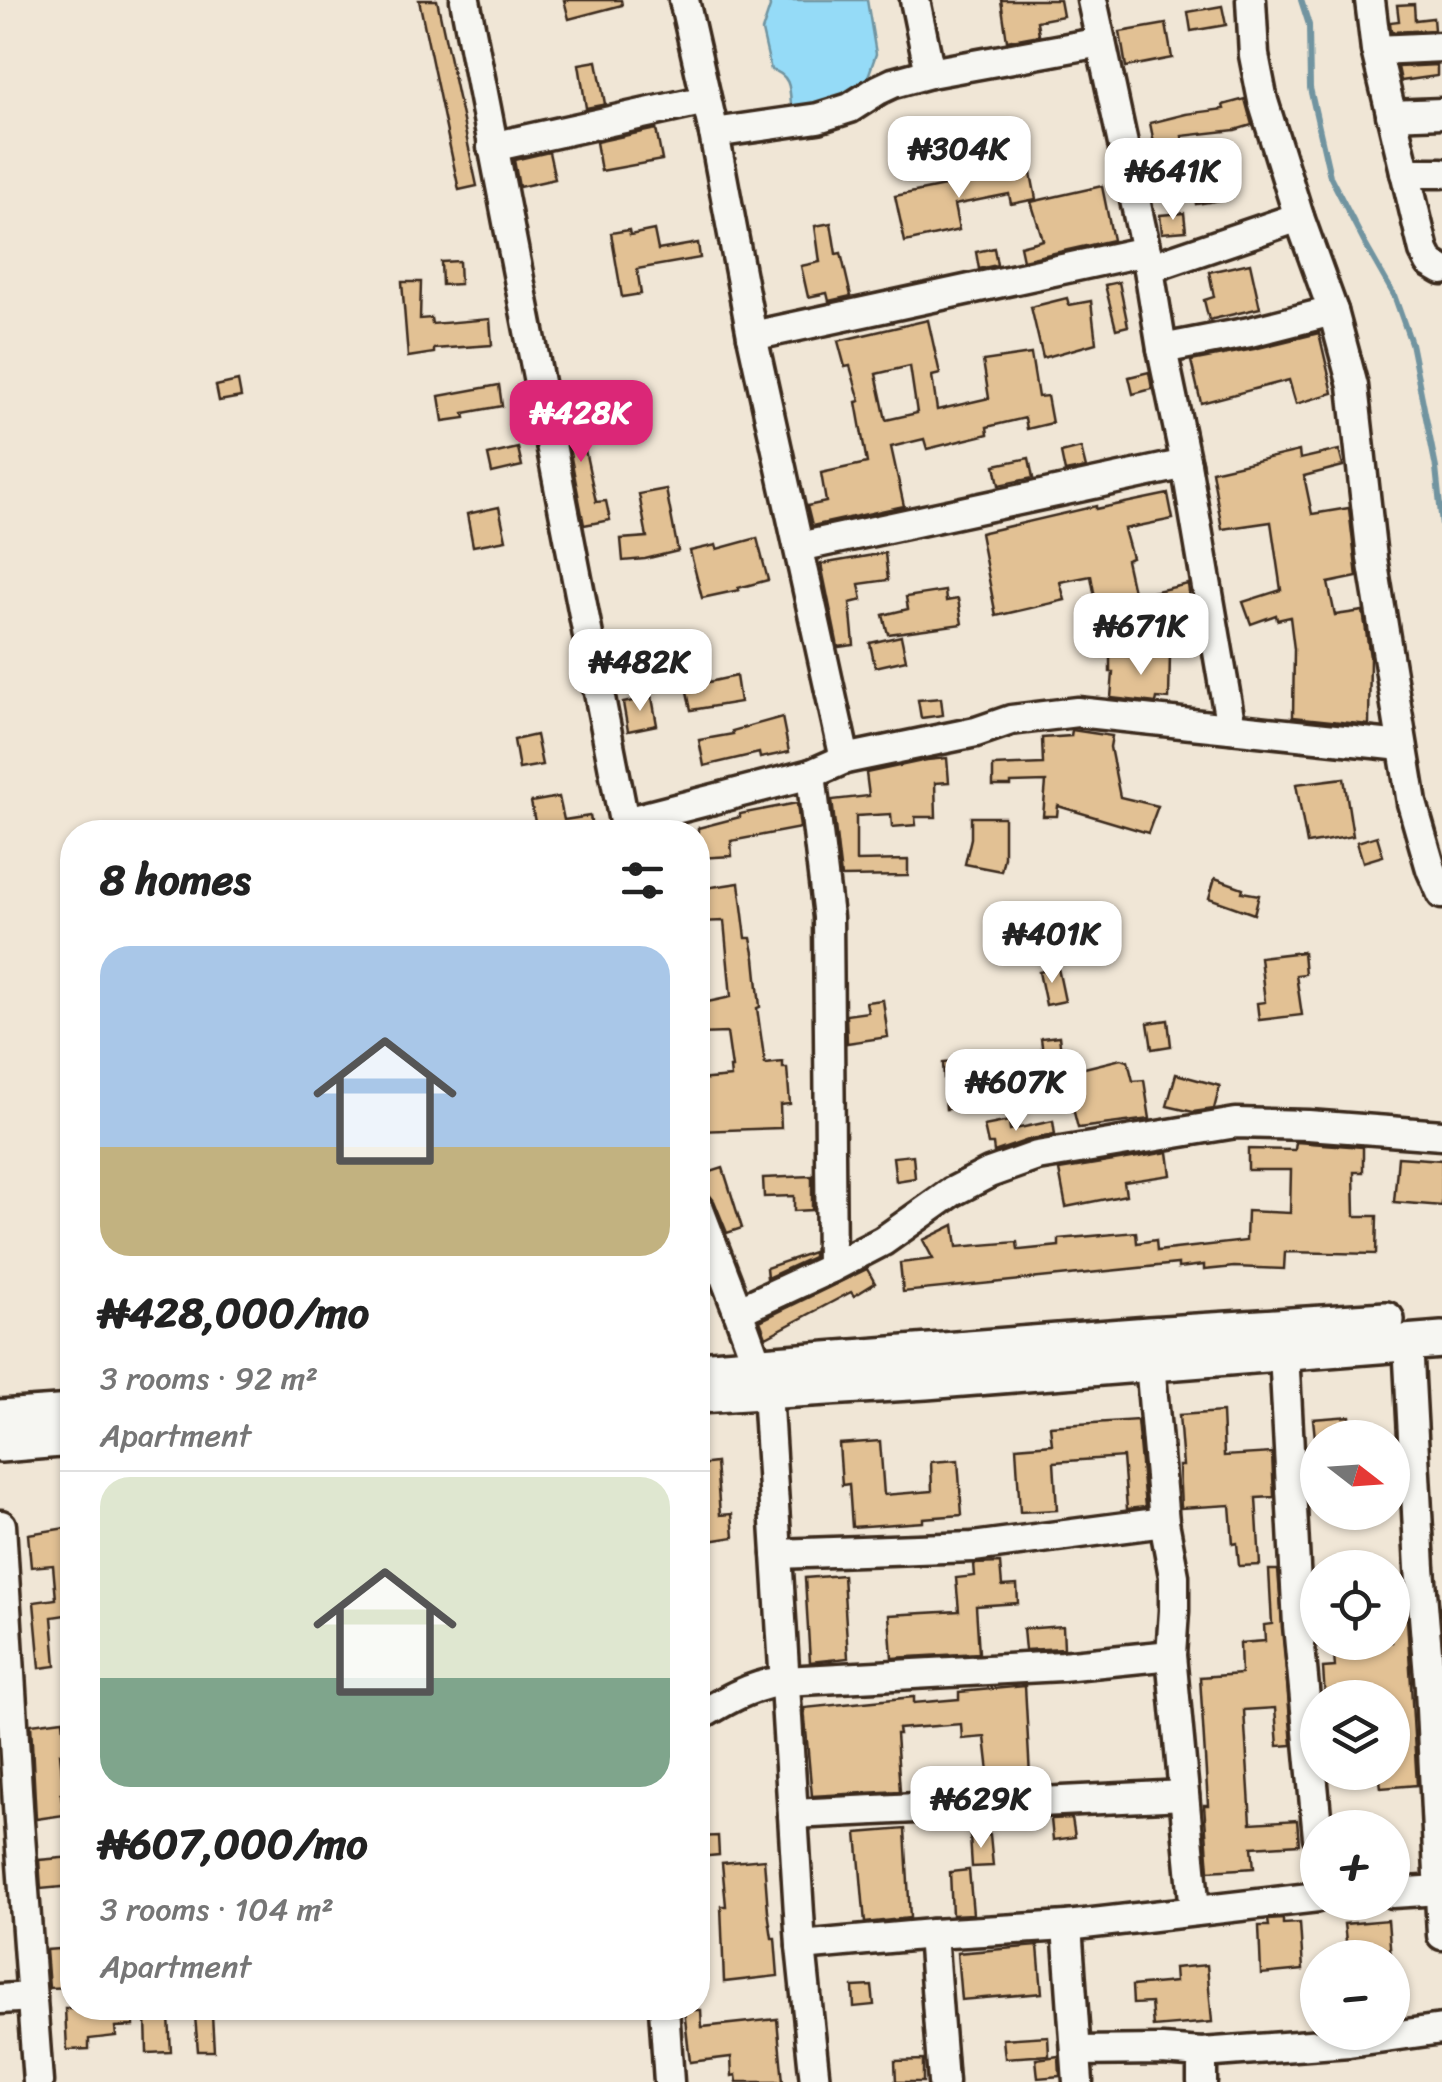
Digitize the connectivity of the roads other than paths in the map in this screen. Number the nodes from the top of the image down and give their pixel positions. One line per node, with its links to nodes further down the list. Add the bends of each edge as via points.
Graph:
1 (466, 0): 15 (street)
2 (684, 0): 11 (street)
3 (915, 0): 10 (street)
4 (1092, 0): 7 (street)
5 (1252, 0): 18 (street, via 1263,101)
6 (1370, 0): 9 (street)
7 (1100, 42): 10 (street); 19 (street)
8 (1442, 47): 9 (street)
9 (1376, 50): 13 (street)
10 (930, 73): 14 (street, via 818,118)
11 (706, 100): 14 (street); 15 (street)
12 (1442, 112): 13 (street)
13 (1391, 114): 16 (street)
14 (714, 133): 22 (street)
15 (492, 147): 30 (street)
16 (1405, 173): 17 (street); 20 (street, via 1424,251)
17 (1442, 174)
18 (1299, 218): 19 (street); 21 (street)
19 (1147, 260): 22 (street); 23 (street)
20 (1442, 270)
21 (1333, 311): 23 (street); 27 (street, via 1353,386)
22 (752, 336): 25 (street)
23 (1162, 349): 24 (street)
24 (1186, 464): 25 (street); 26 (street)
25 (799, 547): 28 (street)
26 (1230, 728): 27 (street); 28 (street, via 1078,712 1011,720)
27 (1402, 746): 32 (street, via 1412,803)
28 (845, 759): 29 (street)
29 (810, 774): 31 (street); 35 (street, via 828,917)
30 (624, 820)
31 (649, 820)
32 (1442, 894)
33 (1442, 1135): 35 (street, via 1236,1123 1037,1156 952,1192)
34 (710, 1238): 36 (street)
35 (831, 1268): 36 (street)
36 (738, 1311): 42 (street)
37 (1442, 1316): 42 (main road)
38 (1425, 1341): 39 (main road); 59 (street, via 1420,1568)
39 (1284, 1352): 40 (main road); 56 (street)
40 (1150, 1363): 42 (main road, via 926,1382); 48 (street)
41 (710, 1372): 42 (main road)
42 (762, 1378): 43 (main road); 50 (street)
43 (710, 1392)
44 (60, 1414): 45 (main road)
45 (0, 1418)
46 (60, 1439): 47 (main road)
47 (0, 1444)
48 (1164, 1522): 50 (street, via 972,1547); 52 (street, via 1174,1576)
49 (2, 1525): 51 (street)
50 (777, 1554): 53 (street)
51 (2, 1572): 58 (street)
52 (1171, 1655): 53 (street); 55 (street)
53 (784, 1681): 54 (street, via 738,1693); 57 (street)
54 (710, 1710)
55 (1184, 1795): 57 (street); 62 (street)
56 (1315, 1810)
57 (793, 1814): 66 (street)
58 (10, 1823): 67 (street)
59 (1440, 1890): 60 (street); 65 (street)
60 (1410, 1891)
61 (1300, 1899): 62 (street)
62 (1195, 1911): 63 (street)
63 (1067, 1926): 64 (street); 71 (street)
64 (932, 1934): 66 (street); 76 (street)
65 (1442, 1935)
66 (802, 1946): 75 (street)
67 (32, 1997): 68 (street); 73 (street)
68 (0, 1999)
69 (665, 2020): 74 (street)
70 (1442, 2029): 72 (street)
71 (1076, 2050): 72 (street); 77 (street)
72 (1202, 2053): 78 (street)
73 (38, 2082)
74 (669, 2082)
75 (815, 2082)
76 (944, 2082)
77 (1078, 2082)
78 (1202, 2082)

